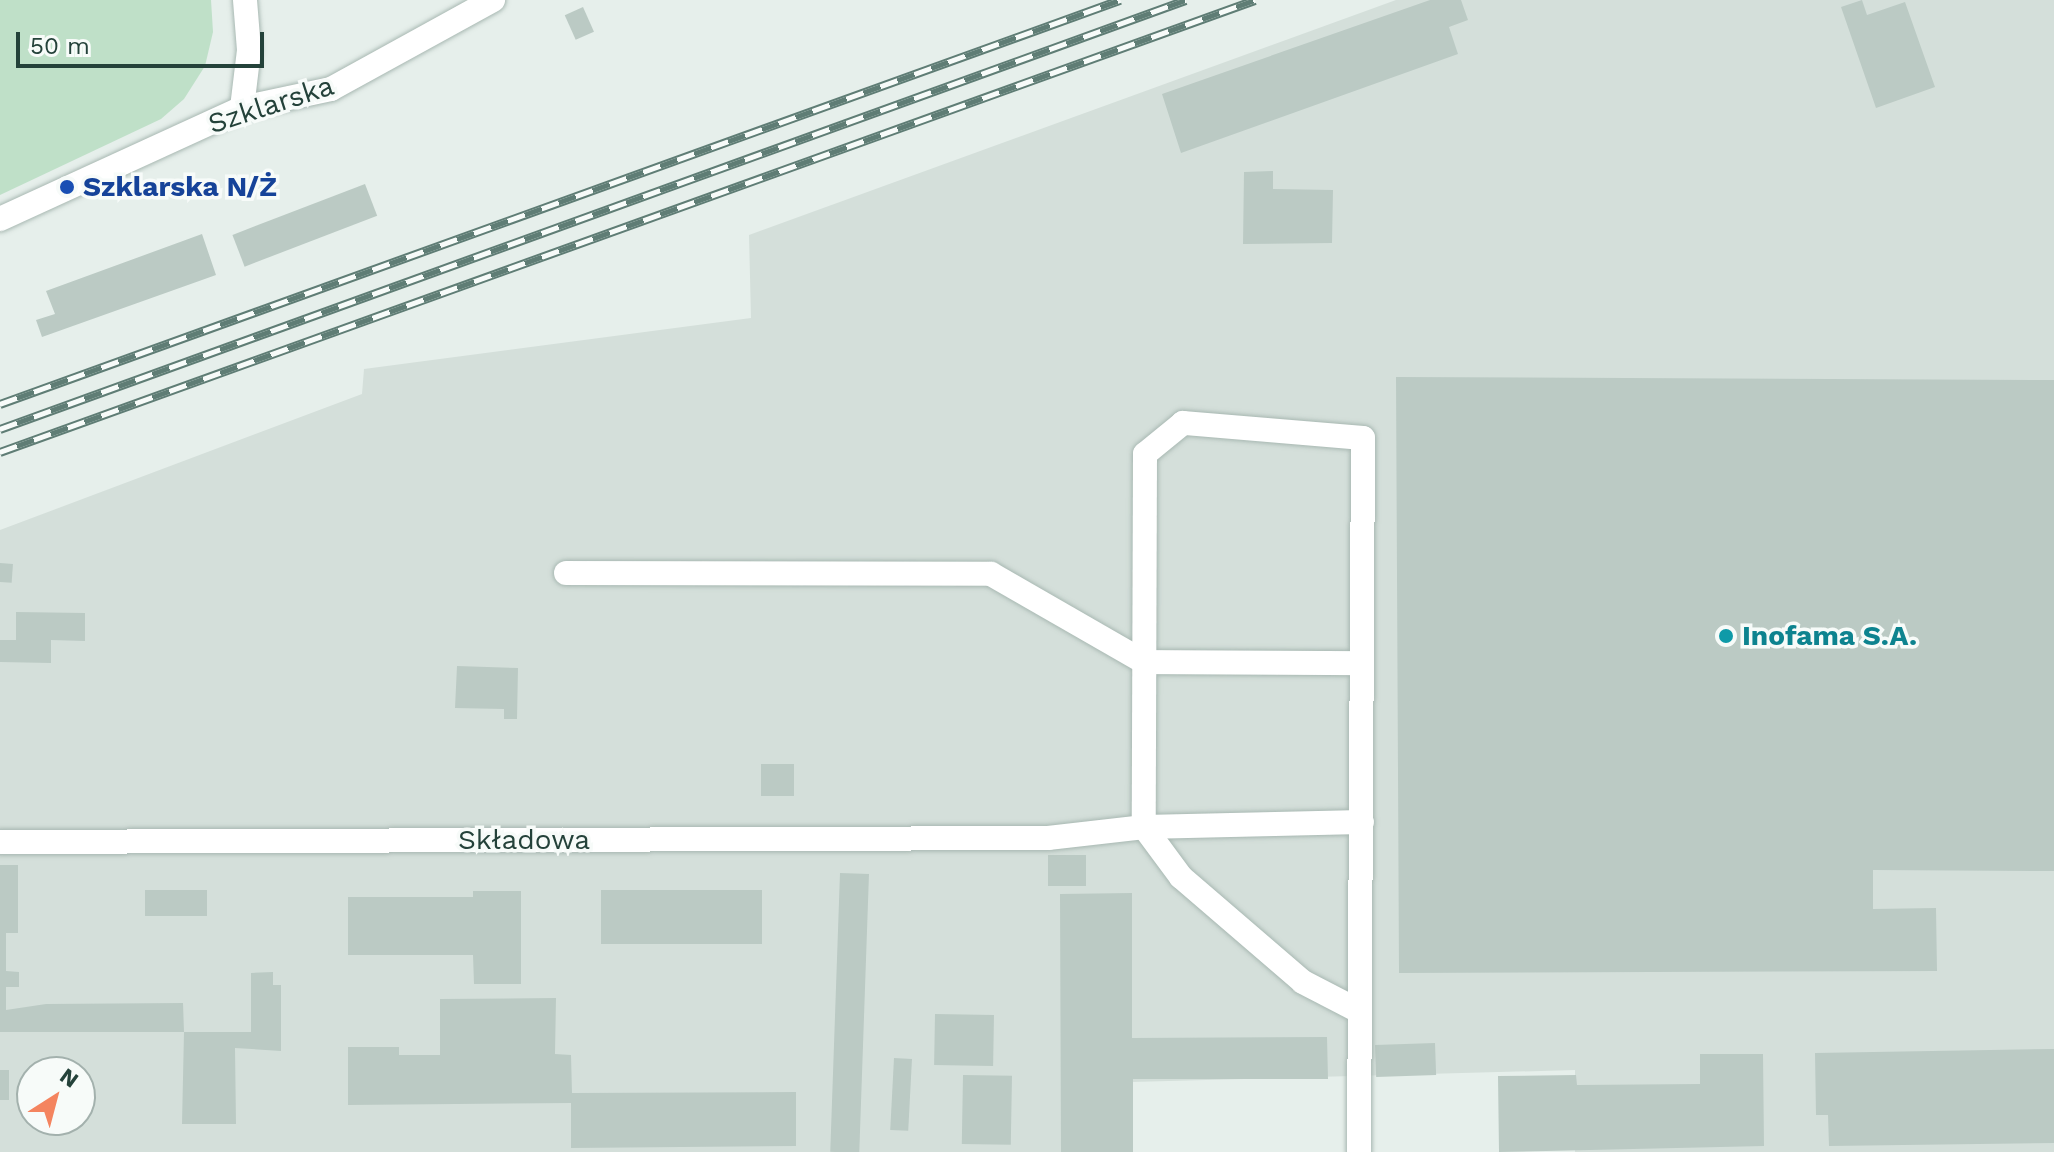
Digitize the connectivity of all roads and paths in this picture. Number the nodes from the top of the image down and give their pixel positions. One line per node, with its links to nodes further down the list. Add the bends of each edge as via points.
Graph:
1 (245, 0): 3 (street, via 249,50)
2 (493, 0): 3 (street, Szklarska, via 331,89)
3 (242, 108): 4 (street, Szklarska)
4 (0, 219)
5 (566, 573): 6 (street, via 991,574)
6 (1144, 662): 7 (street); 7 (street, via 1145,454 1183,423 1363,438); 9 (street)
7 (1362, 663): 8 (street)
8 (1362, 822): 9 (street, Składowa); 11 (street)
9 (1144, 827): 10 (street, Składowa, via 1048,838); 11 (street, via 1181,877 1303,982)
10 (0, 842)
11 (1359, 1011): 12 (street)
12 (1359, 1152)

